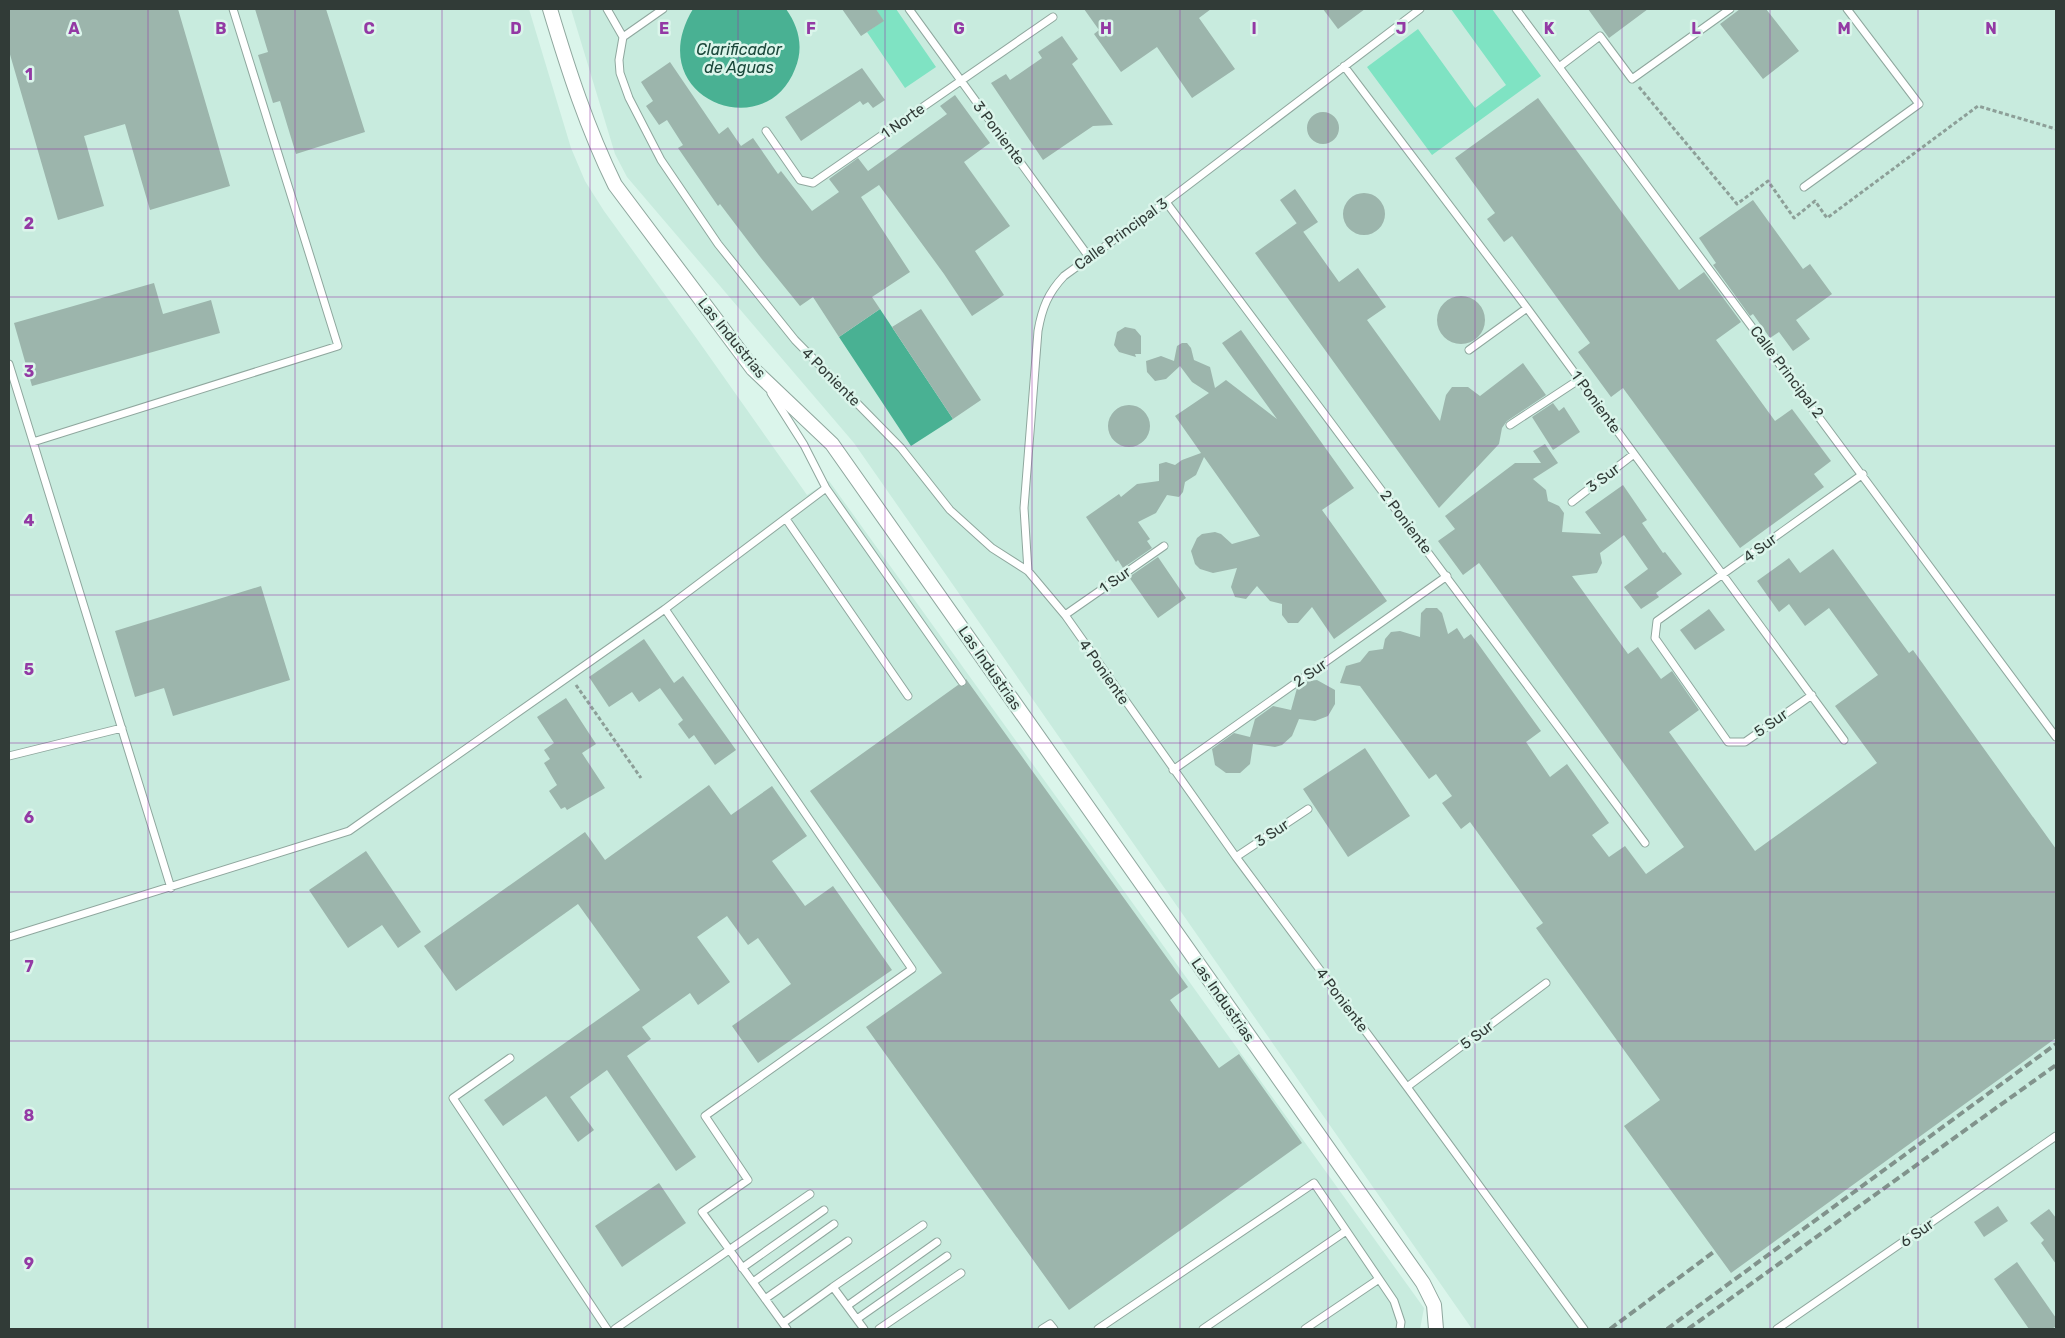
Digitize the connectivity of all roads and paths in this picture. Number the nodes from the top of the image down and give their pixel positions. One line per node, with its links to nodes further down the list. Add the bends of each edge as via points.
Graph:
1 (233, 9): 25 (lane, via 338,346)
2 (550, 9): 22 (street, Las Industrias, via 598,151 615,185)
3 (607, 9): 11 (lane)
4 (663, 9): 11 (lane)
5 (909, 9): 14 (lane, 3 Poniente)
6 (1420, 9): 12 (lane, Calle Principal 3)
7 (1516, 9): 13 (lane, Calle Principal 2)
8 (1730, 9): 13 (lane, via 1632,79 1600,36)
9 (1847, 9): 16 (lane, via 1919,104)
10 (1053, 17): 14 (lane, 1 Norte)
11 (623, 38): 32 (lane, 4 Poniente, via 619,60 623,86 644,129 674,182 741,275 812,360 901,448 950,510 992,548)
12 (1344, 66): 17 (lane, Calle Principal 3); 19 (lane, 1 Poniente)
13 (1559, 67): 27 (lane, Calle Principal 2)
14 (960, 81): 15 (lane, 1 Norte, via 813,183 800,180); 18 (lane, 3 Poniente)
15 (766, 132)
16 (1804, 186)
17 (1166, 202): 18 (lane, Calle Principal 3); 34 (lane, 2 Poniente)
18 (1089, 257): 32 (lane, Calle Principal 3, via 1051,289 1042,309 1024,508)
19 (1527, 308): 20 (lane); 23 (lane, 1 Poniente)
20 (1469, 350)
21 (9, 364): 25 (lane)
22 (753, 369): 28 (lane, via 788,419); 85 (street, Las Industrias, via 832,444 1423,1283 1434,1305)
23 (1580, 379): 24 (lane); 26 (lane, 1 Poniente)
24 (1510, 425)
25 (33, 442): 41 (lane)
26 (1634, 454): 29 (lane, 3 Sur); 33 (lane, 1 Poniente)
27 (1863, 474): 33 (lane, 4 Sur); 42 (lane, Calle Principal 2)
28 (826, 488): 30 (lane); 38 (lane)
29 (1572, 502)
30 (786, 518): 35 (lane); 40 (lane)
31 (1164, 546): 36 (lane, 1 Sur)
32 (1028, 570): 36 (lane, 4 Poniente)
33 (1723, 574): 39 (lane, 1 Poniente); 44 (lane, 4 Sur, via 1657,621 1655,638)
34 (1447, 576): 46 (lane, 2 Sur); 49 (lane, 2 Poniente)
35 (665, 609): 37 (lane); 64 (lane, via 912,969 705,1116 748,1180 702,1212)
36 (1065, 615): 46 (lane, 4 Poniente)
37 (570, 676): 47 (path); 51 (lane, via 349,831)
38 (962, 682)
39 (1812, 695): 43 (lane, 1 Poniente); 44 (lane, 5 Sur, via 1745,742)
40 (908, 696)
41 (122, 728): 45 (lane); 51 (lane)
42 (2056, 736)
43 (1844, 740)
44 (1728, 742)
45 (9, 756)
46 (1173, 770): 50 (lane, 4 Poniente)
47 (641, 778)
48 (1308, 809): 50 (lane, 3 Sur)
49 (1645, 843)
50 (1236, 857): 55 (lane, 4 Poniente)
51 (171, 888): 52 (lane)
52 (9, 937)
53 (1546, 983): 55 (lane, 5 Sur)
54 (510, 1058): 75 (lane, via 453,1098)
55 (1408, 1087): 86 (lane, 4 Poniente)
56 (2056, 1136): 87 (lane, 6 Sur)
57 (810, 1194): 64 (lane)
58 (824, 1210): 66 (lane)
59 (834, 1224): 69 (lane)
60 (923, 1225): 70 (lane)
61 (1346, 1231): 68 (lane); 81 (lane, via 1314,1183); 82 (lane)
62 (848, 1241): 71 (lane)
63 (937, 1242): 72 (lane)
64 (729, 1250): 66 (lane); 76 (lane)
65 (947, 1256): 73 (lane)
66 (742, 1268): 69 (lane)
67 (960, 1273): 78 (lane)
68 (1378, 1279): 83 (lane); 84 (lane, via 1398,1312)
69 (752, 1282): 71 (lane)
70 (833, 1287): 72 (lane); 74 (lane)
71 (765, 1299): 74 (lane)
72 (847, 1306): 73 (lane)
73 (857, 1320): 77 (lane)
74 (785, 1326)
75 (607, 1329)
76 (614, 1329)
77 (864, 1329)
78 (879, 1329)
79 (1042, 1329): 80 (lane, via 1050,1324)
80 (1054, 1329)
81 (1098, 1329)
82 (1203, 1329)
83 (1305, 1329)
84 (1400, 1329)
85 (1436, 1329)
86 (1584, 1329)
87 (1777, 1329)

